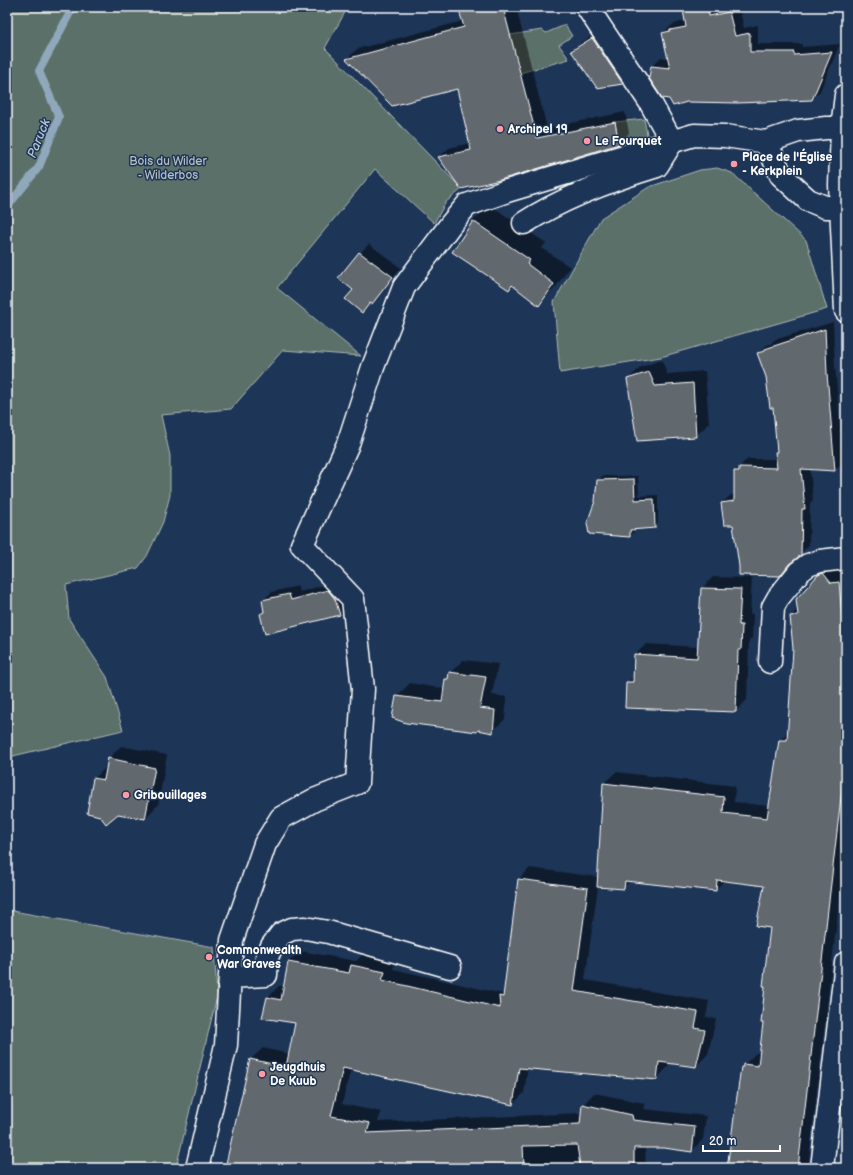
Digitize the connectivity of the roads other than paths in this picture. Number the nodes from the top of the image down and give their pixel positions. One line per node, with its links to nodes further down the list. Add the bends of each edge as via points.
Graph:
1 (587, 7): 4 (street, via 650,102)
2 (846, 95): 3 (street)
3 (842, 128): 5 (street, via 798,131); 6 (street)
4 (672, 142): 5 (street, via 694,136 725,136); 7 (street, via 657,166 598,186 545,209); 13 (street, via 467,205 404,287 373,367 348,444 302,545 353,599 363,689 357,783 314,800 281,818 265,844 232,940)
5 (766, 142): 6 (street, via 781,175 808,200 825,207)
6 (842, 193): 8 (street)
7 (524, 223)
8 (846, 311)
9 (846, 558): 10 (street, via 808,565 778,598 773,607)
10 (770, 662)
11 (846, 963): 15 (street)
12 (450, 966): 13 (street, via 305,928 292,929 281,934 267,957 266,975)
13 (231, 977): 14 (street, via 226,1045)
14 (197, 1168)
15 (822, 1168)

